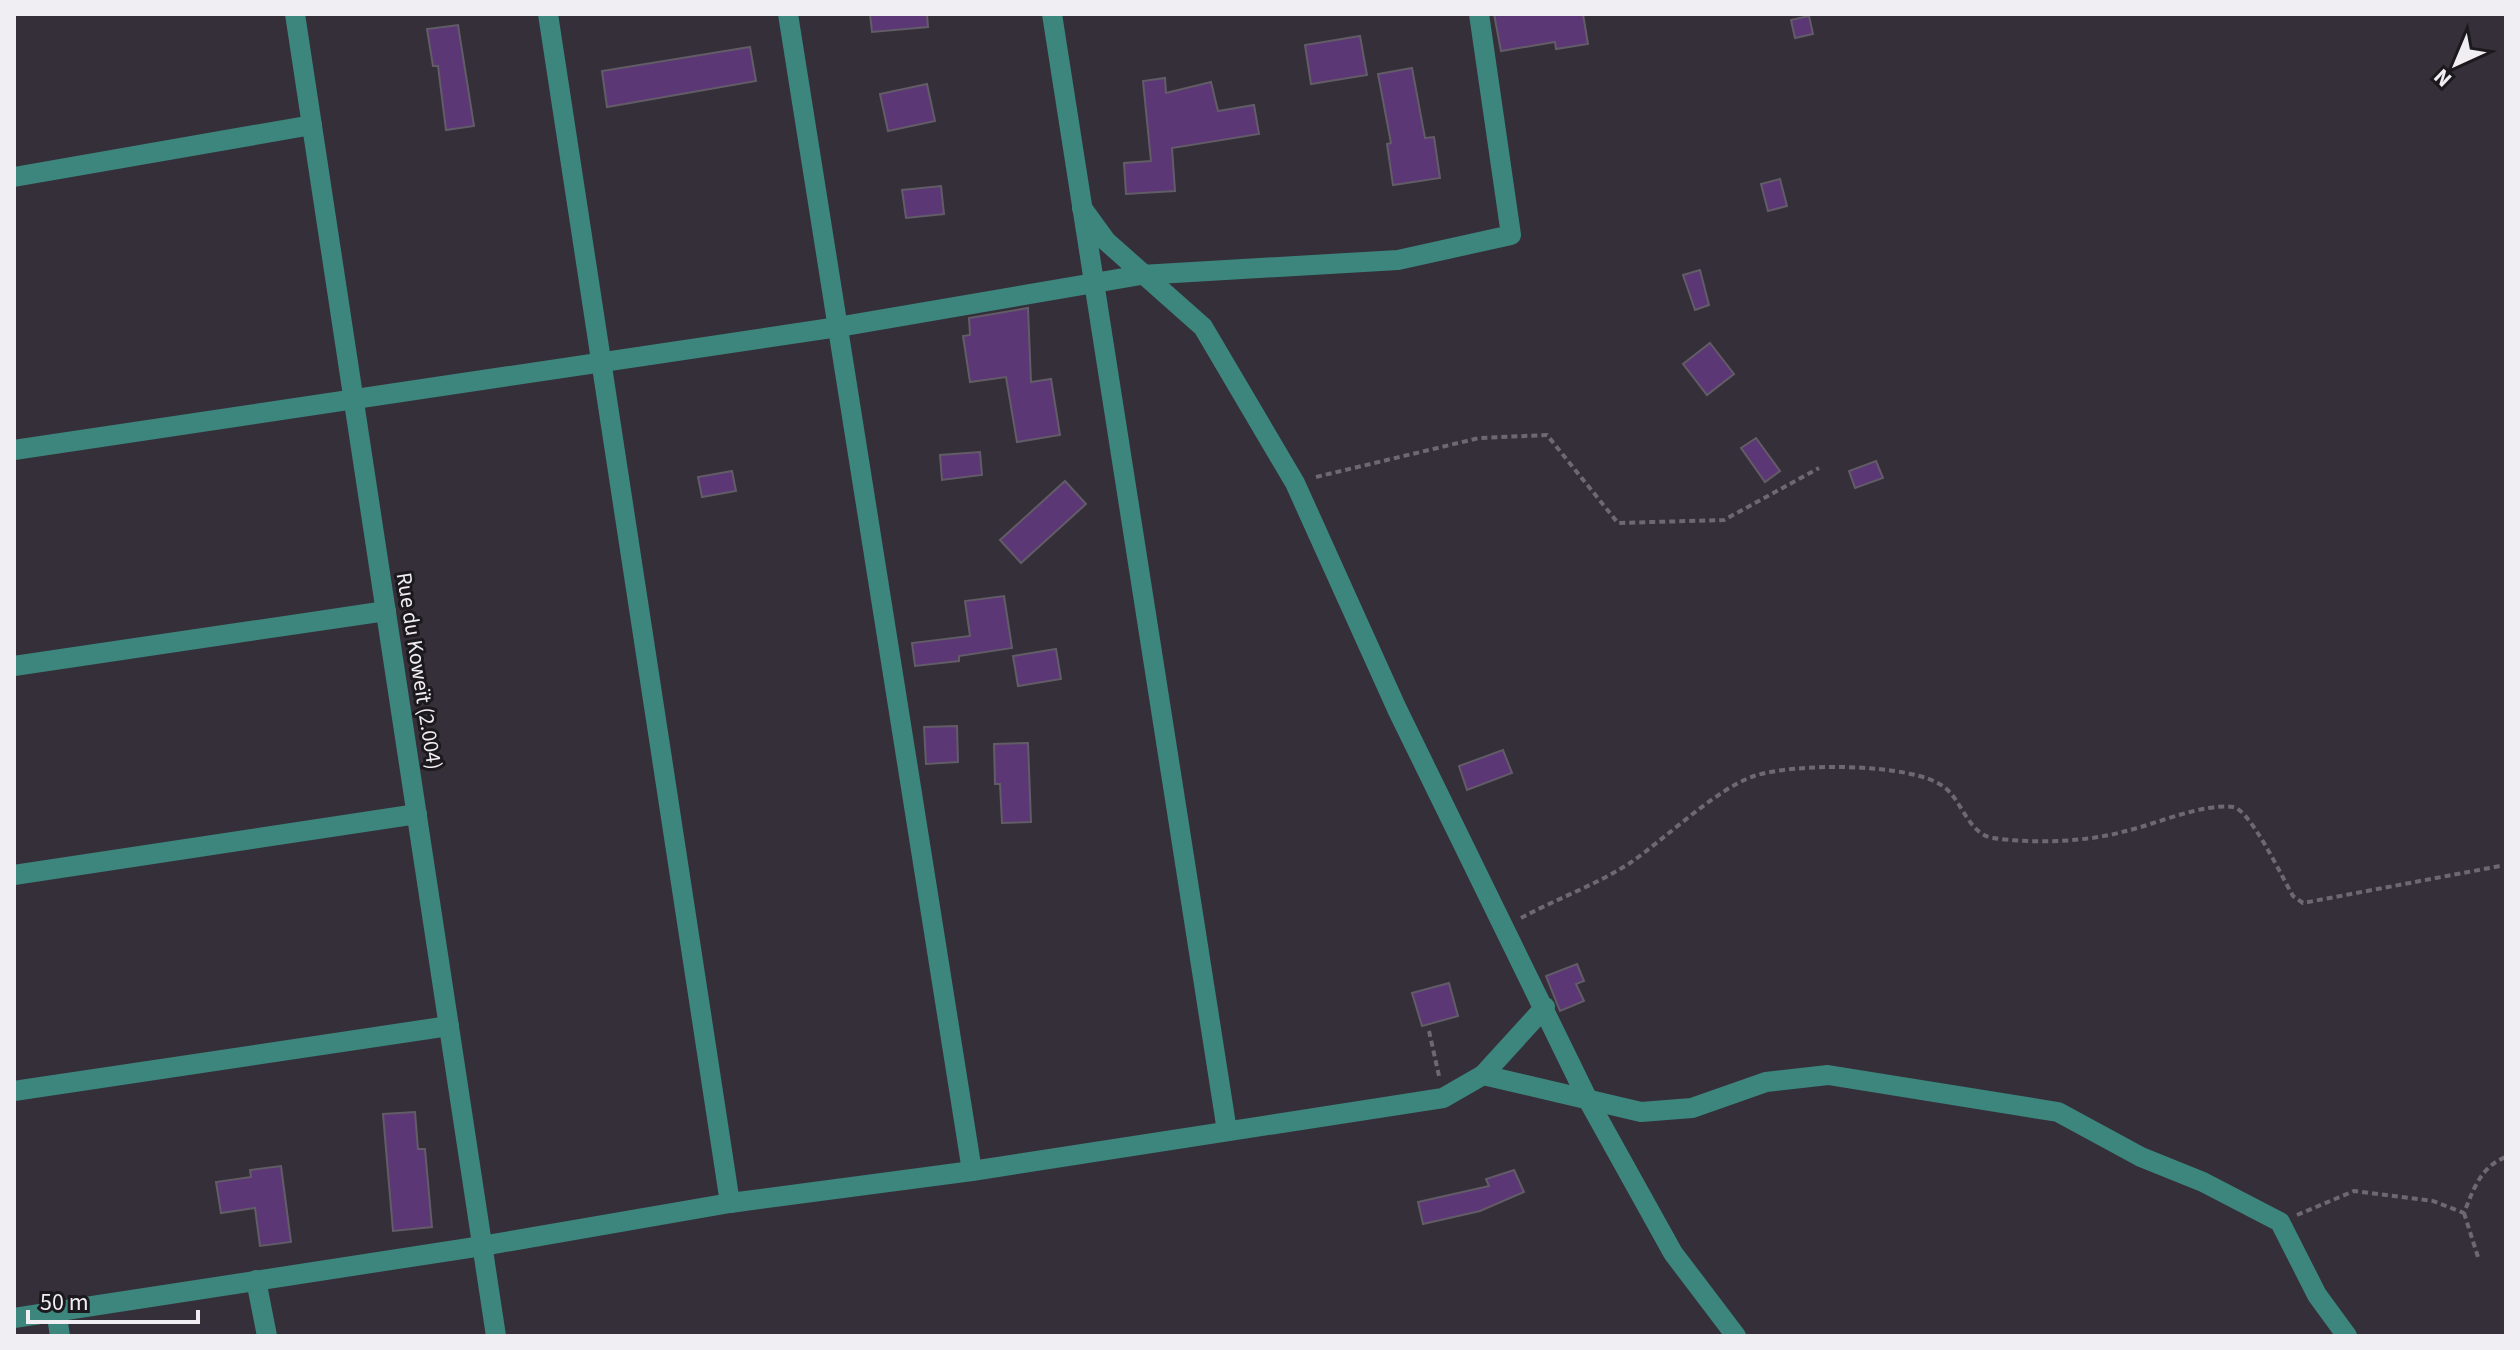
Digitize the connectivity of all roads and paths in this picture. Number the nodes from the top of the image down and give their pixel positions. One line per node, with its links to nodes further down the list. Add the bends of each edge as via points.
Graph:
1 (295, 14): 6 (street, Rue du Koweït (2.004))
2 (548, 14): 12 (street)
3 (788, 14): 11 (street)
4 (1052, 14): 8 (street)
5 (1479, 14): 9 (street, via 1511,235 1398,260)
6 (312, 125): 7 (street); 13 (street, Rue du Koweït (2.004))
7 (14, 177)
8 (1082, 208): 9 (street); 10 (street)
9 (1141, 275): 10 (street); 16 (street, via 1203,327)
10 (1094, 284): 11 (street); 30 (street)
11 (838, 327): 12 (street); 32 (street)
12 (601, 360): 13 (street); 33 (street)
13 (353, 397): 14 (street); 17 (street, Rue du Koweït (2.004))
14 (14, 450)
15 (1819, 468): 16 (path, via 1724,520 1618,523 1547,435 1479,438)
16 (1295, 483): 22 (street, via 1397,709)
17 (386, 611): 18 (street); 19 (street, Rue du Koweït (2.004))
18 (14, 666)
19 (417, 814): 21 (street); 24 (street, Rue du Koweït (2.004))
20 (2500, 866): 22 (path, via 2303,903 2293,896 2242,811 2234,807 2122,833 2063,839 1989,837 1977,830 1946,788 1924,776 1896,768 1780,770 1752,776 1626,865)
21 (14, 875)
22 (1505, 927): 23 (street)
23 (1545, 1007): 26 (street); 29 (street)
24 (449, 1026): 27 (street); 36 (street, Rue du Koweït (2.004))
25 (1429, 1031): 28 (path)
26 (1483, 1075): 28 (street); 29 (street)
27 (14, 1091)
28 (1443, 1098): 30 (street)
29 (1588, 1100): 35 (street, via 1661,1112 1703,1105 1766,1082 1828,1075 2058,1112); 44 (street, via 1673,1253)
30 (1227, 1131): 32 (street)
31 (2506, 1157): 34 (path, via 2480,1177)
32 (972, 1171): 33 (street)
33 (730, 1203): 36 (street)
34 (2464, 1213): 35 (path, via 2433,1201 2354,1191); 37 (path)
35 (2280, 1222): 45 (street, via 2317,1295)
36 (482, 1246): 38 (street); 43 (street, Rue du Koweït (2.004))
37 (2478, 1257)
38 (256, 1280): 39 (street); 42 (street)
39 (56, 1311): 40 (street); 41 (street)
40 (14, 1318)
41 (60, 1336)
42 (267, 1336)
43 (496, 1336)
44 (1736, 1336)
45 (2347, 1336)

